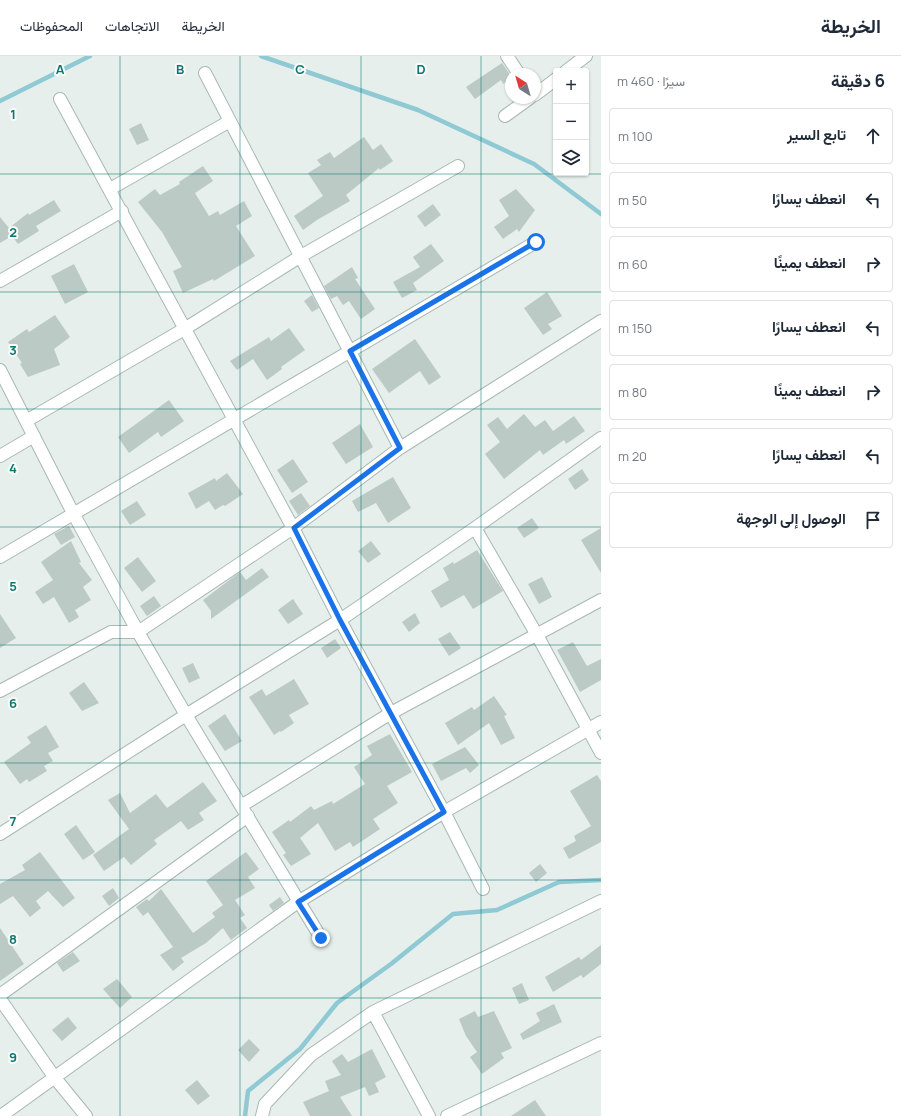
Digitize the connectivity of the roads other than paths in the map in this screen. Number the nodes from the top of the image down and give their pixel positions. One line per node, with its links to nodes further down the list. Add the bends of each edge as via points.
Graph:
1 (507, 56): 3 (street)
2 (586, 56): 4 (street)
3 (515, 68)
4 (570, 68)
5 (205, 73): 11 (street)
6 (553, 81): 7 (street)
7 (541, 90)
8 (60, 99): 13 (street)
9 (522, 104): 10 (street)
10 (505, 116)
11 (230, 121): 13 (street); 16 (street)
12 (458, 166): 16 (street)
13 (110, 189): 14 (street)
14 (122, 211): 17 (street); 19 (street)
15 (536, 242): 20 (street)
16 (301, 256): 19 (street); 20 (street)
17 (0, 281)
18 (601, 321): 26 (street)
19 (186, 328): 22 (street); 23 (street)
20 (350, 351): 22 (street); 26 (street)
21 (0, 370): 23 (street)
22 (235, 420): 28 (street); 29 (street)
23 (26, 421): 24 (street)
24 (34, 436): 27 (street); 28 (street)
25 (601, 438): 30 (street)
26 (400, 448): 29 (street)
27 (0, 456)
28 (74, 513): 31 (street); 34 (street)
29 (294, 528): 33 (street); 34 (street)
30 (475, 528): 33 (street); 35 (street)
31 (0, 557)
32 (601, 600): 35 (street)
33 (340, 620): 37 (street); 38 (street)
34 (138, 632): 36 (street, via 111,632); 38 (street)
35 (537, 635): 37 (street); 40 (street)
36 (0, 692)
37 (391, 713): 42 (street); 43 (street)
38 (186, 715): 42 (street); 44 (street)
39 (601, 722): 40 (street)
40 (588, 729): 41 (street); 43 (street)
41 (601, 753)
42 (244, 811): 47 (street); 49 (street)
43 (444, 812): 45 (street); 47 (street)
44 (0, 834)
45 (483, 889)
46 (601, 901): 51 (street)
47 (298, 902): 48 (street); 53 (street)
48 (321, 938)
49 (0, 995)
50 (0, 999): 53 (street)
51 (373, 1012): 56 (street, via 311,1055 265,1104); 57 (street)
52 (601, 1043): 58 (street)
53 (55, 1078): 54 (street); 55 (street)
54 (1, 1116)
55 (86, 1116)
56 (262, 1116)
57 (429, 1116)
58 (447, 1116)

